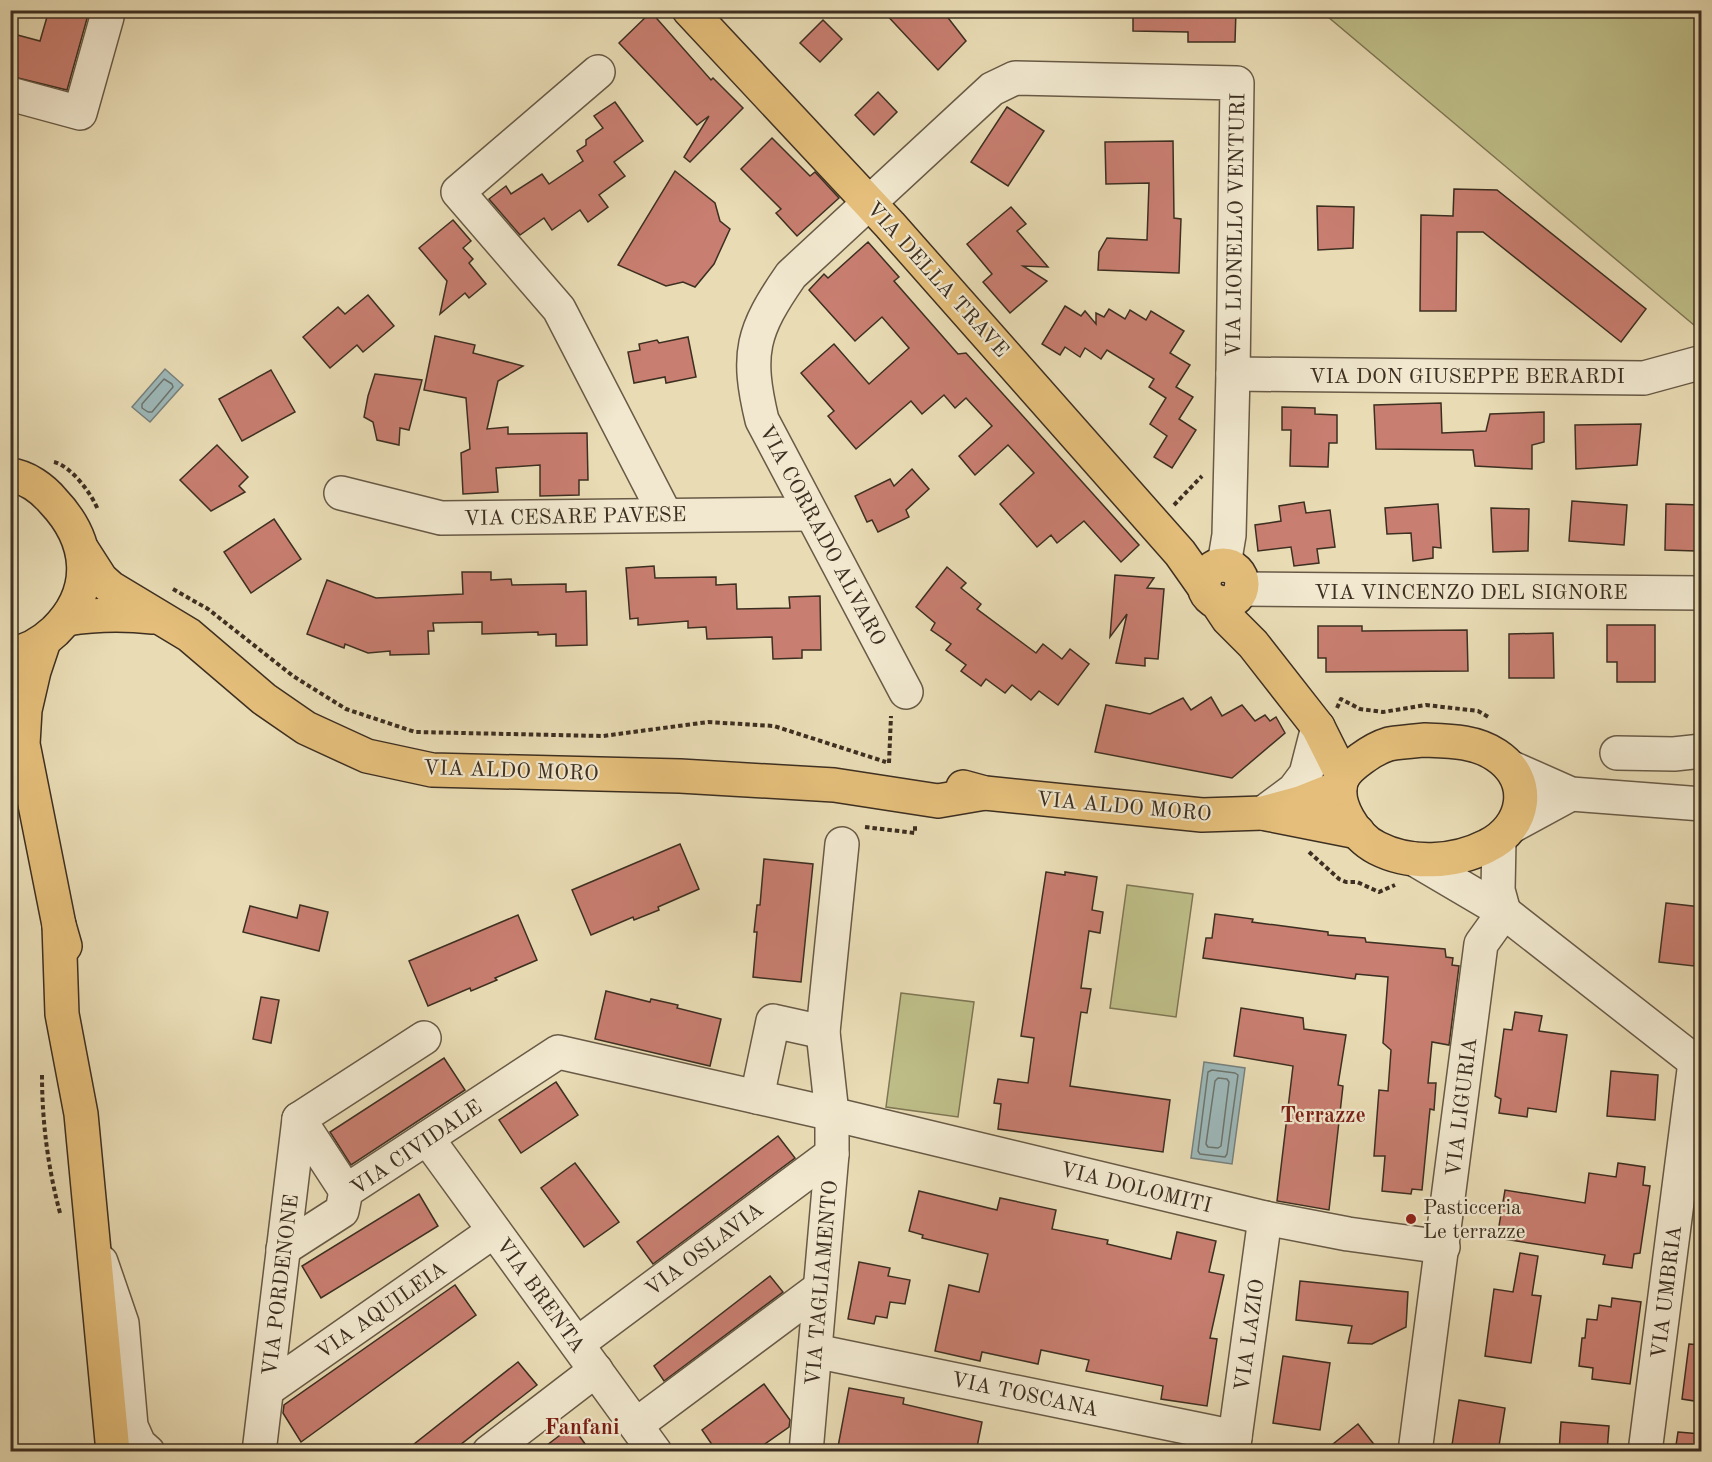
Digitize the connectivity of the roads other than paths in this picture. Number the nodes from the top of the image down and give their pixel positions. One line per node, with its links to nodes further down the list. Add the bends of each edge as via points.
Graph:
1 (689, 10): 5 (main road, VIA DELLA TRAVE)
2 (107, 17): 4 (street, via 80,113)
3 (598, 72): 10 (street, via 458,192 559,309)
4 (10, 94)
5 (870, 202): 7 (street, VIA LIONELLO VENTURI, via 993,89 1015,78 1237,83); 11 (street, VIA CORRADO ALVARO, via 791,275 770,305 756,337 753,385 762,420); 13 (main road, VIA DELLA TRAVE, via 1180,553 1201,563)
6 (1699, 363): 7 (street, VIA DON GIUSEPPE BERARDI, via 1644,378)
7 (1233, 374): 13 (street, VIA LIONELLO VENTURI)
8 (10, 475): 12 (main road, VIA ALDO MORO, via 42,489 66,514)
9 (341, 493): 10 (street, VIA CESARE PAVESE, via 441,518)
10 (665, 514): 11 (street, VIA CESARE PAVESE)
11 (811, 514): 18 (street, VIA CORRADO ALVARO)
12 (83, 551): 15 (main road, VIA ALDO MORO, via 111,588); 16 (main road, VIA ALDO MORO, via 80,596)
13 (1224, 584): 14 (street, VIA VINCENZO DEL SIGNORE); 19 (main road, via 1228,619 1253,644)
14 (1701, 593)
15 (161, 618): 16 (main road, VIA ALDO MORO, via 95,614); 28 (main road, VIA ALDO MORO, via 189,635 264,699 306,728 367,756 432,770 680,776 834,785 906,776 985,793 1202,815)
16 (55, 630): 17 (main road, VIA ALDO MORO); 20 (main road, VIA ALDO MORO, via 34,671)
17 (10, 654)
18 (906, 692)
19 (1318, 728): 21 (main road, via 1360,742); 25 (main road); 28 (street, via 1306,774 1294,790)
20 (17, 732): 45 (main road, VIA ALDO MORO, via 59,925 62,1014 81,1114)
21 (1388, 745): 24 (main road, via 1425,740 1468,743 1495,754); 25 (main road, via 1351,766)
22 (1701, 751): 23 (street)
23 (1617, 753)
24 (1510, 767): 26 (street); 30 (main road, via 1519,786 1521,807)
25 (1342, 782): 28 (main road, VIA ALDO MORO, via 1300,803); 29 (main road, via 1343,808)
26 (1571, 794): 27 (street); 30 (street)
27 (1701, 804)
28 (1263, 813): 29 (main road, VIA ALDO MORO)
29 (1358, 832): 32 (main road, via 1374,847)
30 (1507, 833): 32 (main road, via 1475,852 1449,859); 33 (street, via 1498,890)
31 (842, 844): 34 (street, VIA TAGLIAMENTO)
32 (1414, 859): 33 (street)
33 (1504, 912): 36 (street); 46 (street, VIA LIGURIA, via 1481,944)
34 (823, 1032): 37 (street, via 773,1021); 38 (street, VIA TAGLIAMENTO)
35 (424, 1038): 39 (street)
36 (1698, 1064): 62 (street, VIA UMBRIA)
37 (757, 1097): 38 (street); 40 (street, VIA CIVIDALE, via 558,1052)
38 (832, 1114): 41 (street, VIA TAGLIAMENTO); 43 (street, VIA DOLOMITI)
39 (299, 1119): 42 (street); 47 (street, VIA PORDENONE)
40 (427, 1138): 42 (street, VIA CIVIDALE); 44 (street, VIA BRENTA)
41 (832, 1154): 48 (street, VIA TAGLIAMENTO); 49 (street, VIA OSLAVIA)
42 (346, 1191): 47 (street, VIA CIVIDALE, via 342,1211)
43 (1265, 1218): 46 (street, VIA DOLOMITI); 54 (street, VIA LAZIO)
44 (494, 1231): 49 (street, VIA BRENTA); 52 (street, VIA AQUILEIA)
45 (95, 1245): 55 (main road, VIA ALDO MORO); 56 (street, VIA ALDO MORO, via 122,1323 131,1426 139,1444)
46 (1443, 1247): 61 (street, VIA LIGURIA)
47 (283, 1249): 52 (street, VIA PORDENONE)
48 (820, 1288): 50 (street, VIA TAGLIAMENTO); 53 (street)
49 (577, 1344): 51 (street, VIA BRENTA)
50 (815, 1351): 54 (street, VIA TOSCANA); 60 (street, VIA TAGLIAMENTO)
51 (596, 1370): 53 (street, VIA BRENTA); 58 (street)
52 (268, 1389): 57 (street, VIA PORDENONE)
53 (636, 1425): 59 (street, VIA BRENTA)
54 (1234, 1444)
55 (114, 1452)
56 (148, 1452)
57 (259, 1452)
58 (489, 1452)
59 (656, 1452)
60 (806, 1452)
61 (1415, 1452)
62 (1645, 1452)

